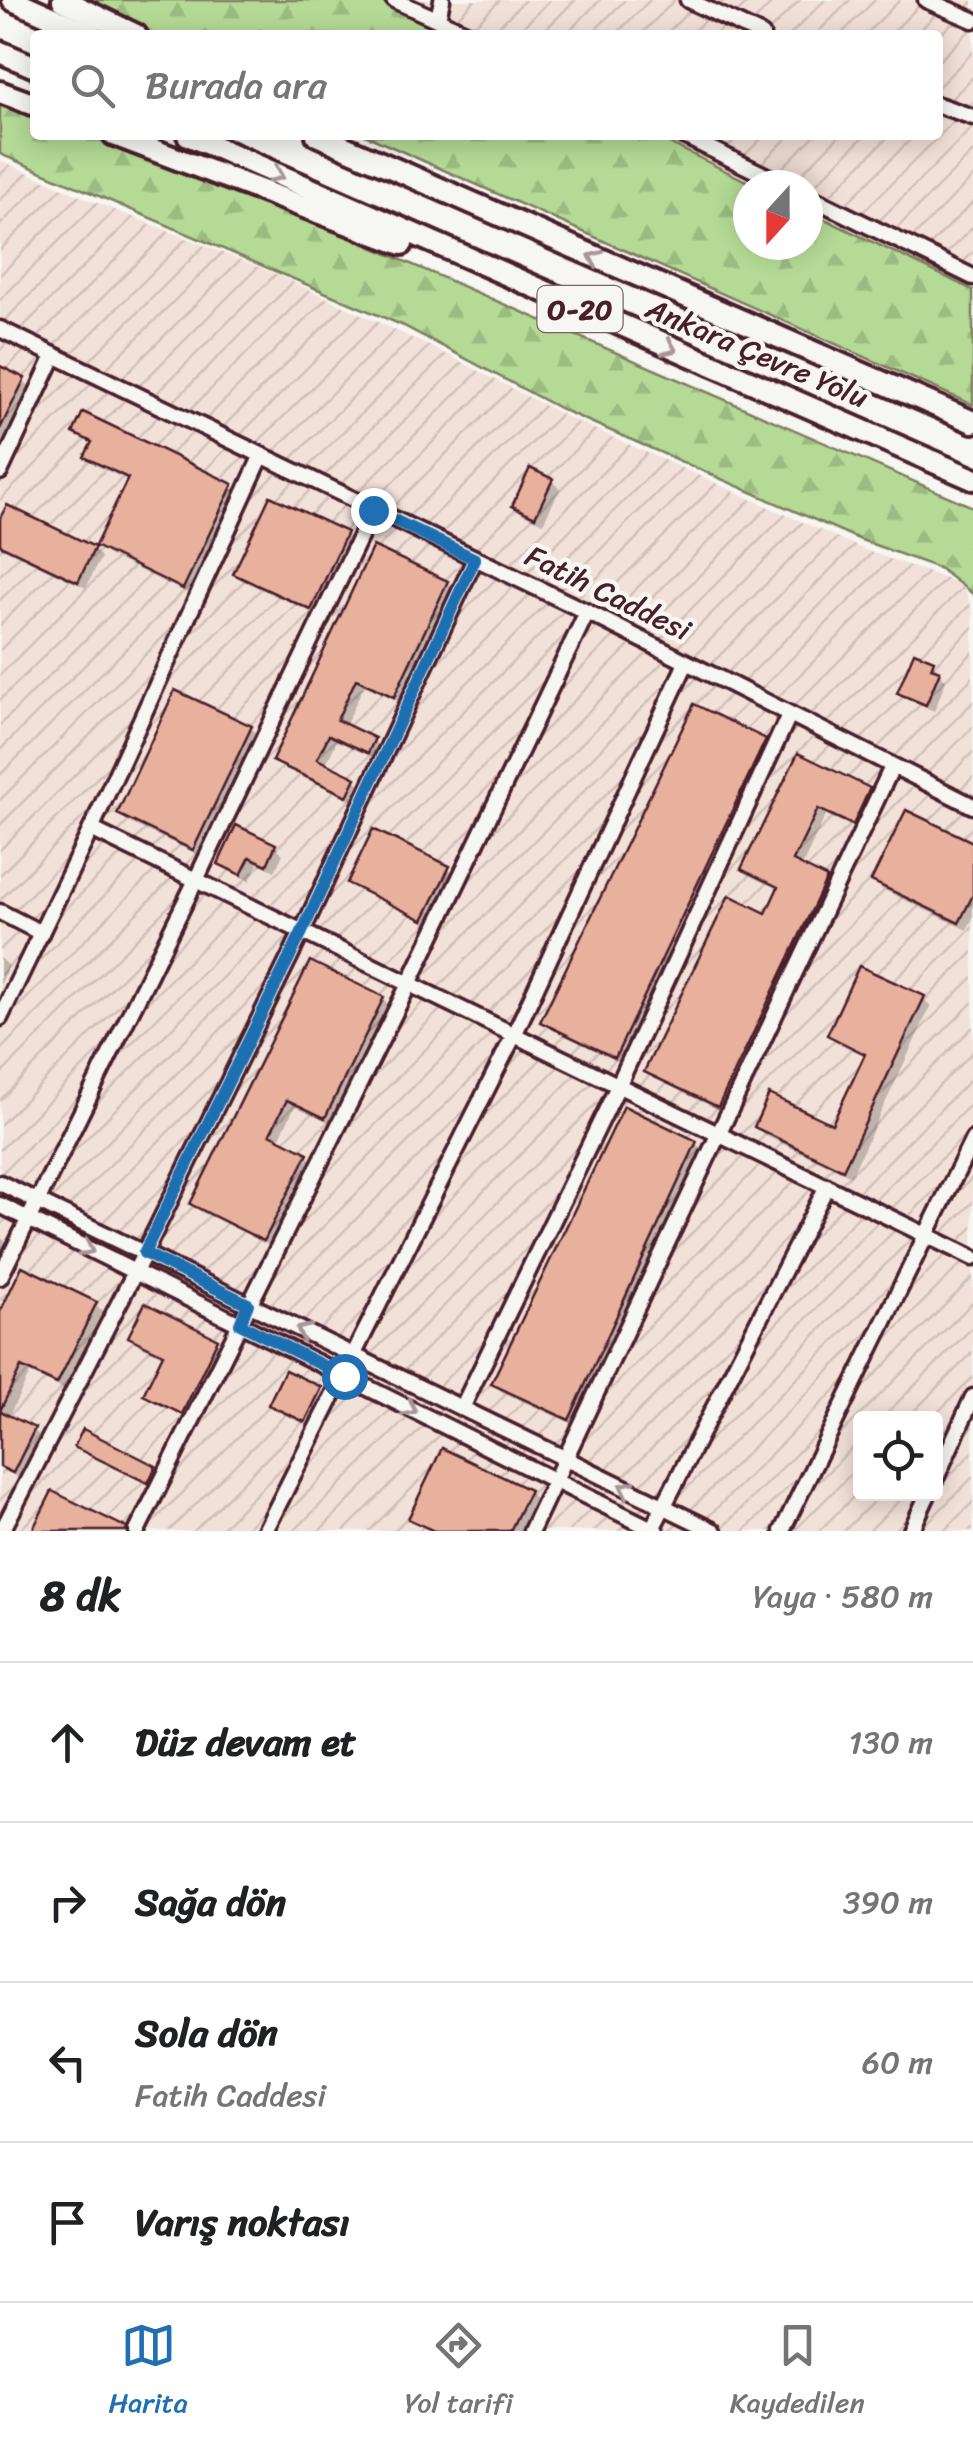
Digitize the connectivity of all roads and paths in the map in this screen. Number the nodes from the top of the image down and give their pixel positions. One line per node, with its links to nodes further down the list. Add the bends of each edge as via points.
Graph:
1 (13, 0): 9 (highway)
2 (62, 0): 10 (highway)
3 (394, 0): 7 (street)
4 (442, 0): 7 (street)
5 (688, 0): 12 (street)
6 (926, 0): 8 (street)
7 (438, 20): 11 (street)
8 (973, 20)
9 (81, 30)
10 (125, 30)
11 (461, 30)
12 (751, 30)
13 (0, 52): 14 (highway)
14 (30, 65)
15 (0, 92): 16 (highway)
16 (30, 103)
17 (943, 107): 18 (street)
18 (973, 117)
19 (127, 140): 28 (highway)
20 (199, 140): 28 (highway, Ankara Çevre Yolu / O-20, one-way to 28)
21 (328, 140): 26 (highway, Ankara Çevre Yolu / O-20)
22 (350, 140): 26 (highway)
23 (694, 140): 24 (street)
24 (755, 170)
25 (823, 203): 27 (street)
26 (538, 233): 31 (highway, Ankara Çevre Yolu / O-20, one-way to 26)
27 (973, 277)
28 (614, 324): 34 (highway, Ankara Çevre Yolu / O-20, one-way to 34)
29 (0, 329): 30 (street, Fatih Caddesi)
30 (54, 356): 32 (street, Fatih Caddesi); 33 (street)
31 (973, 422)
32 (260, 457): 35 (street, Fatih Caddesi); 42 (street)
33 (0, 472)
34 (973, 480)
35 (373, 510): 36 (street, Fatih Caddesi); 43 (street)
36 (475, 559): 37 (street, Fatih Caddesi); 45 (street)
37 (587, 612): 38 (street, Fatih Caddesi); 47 (street)
38 (686, 662): 39 (street, Fatih Caddesi); 49 (street)
39 (789, 715): 40 (street, Fatih Caddesi); 50 (street)
40 (892, 767): 41 (street, Fatih Caddesi); 51 (street)
41 (973, 806)
42 (91, 829): 43 (street); 46 (street)
43 (196, 880): 45 (street); 55 (street)
44 (0, 912): 46 (street)
45 (302, 932): 47 (street); 59 (street)
46 (41, 933): 48 (street)
47 (409, 984): 49 (street); 63 (street)
48 (0, 1018)
49 (515, 1033): 50 (street); 65 (street)
50 (618, 1086): 51 (street); 68 (street)
51 (720, 1134): 54 (street); 69 (street)
52 (973, 1139): 58 (street)
53 (0, 1183): 55 (street)
54 (827, 1186): 58 (street); 73 (street)
55 (38, 1201): 57 (street); 59 (street)
56 (0, 1205): 57 (street)
57 (28, 1220): 61 (street, one-way to 61); 62 (street)
58 (926, 1235): 60 (street); 80 (street)
59 (144, 1253): 61 (street); 63 (street)
60 (973, 1258)
61 (134, 1272): 64 (street); 75 (street)
62 (0, 1277)
63 (248, 1304): 64 (street); 65 (street, one-way to 63)
64 (240, 1324): 66 (street); 76 (street)
65 (353, 1355): 66 (street); 68 (street)
66 (344, 1376): 71 (street, one-way to 71); 77 (street)
67 (973, 1397): 70 (street)
68 (462, 1408): 69 (street)
69 (565, 1459): 71 (street); 73 (street, one-way to 69)
70 (943, 1463)
71 (554, 1481): 74 (street); 78 (street)
72 (925, 1501): 81 (street)
73 (664, 1506): 74 (street); 79 (street)
74 (653, 1530)
75 (2, 1531)
76 (137, 1531)
77 (264, 1531)
78 (531, 1531)
79 (714, 1531)
80 (782, 1531)
81 (911, 1531)

